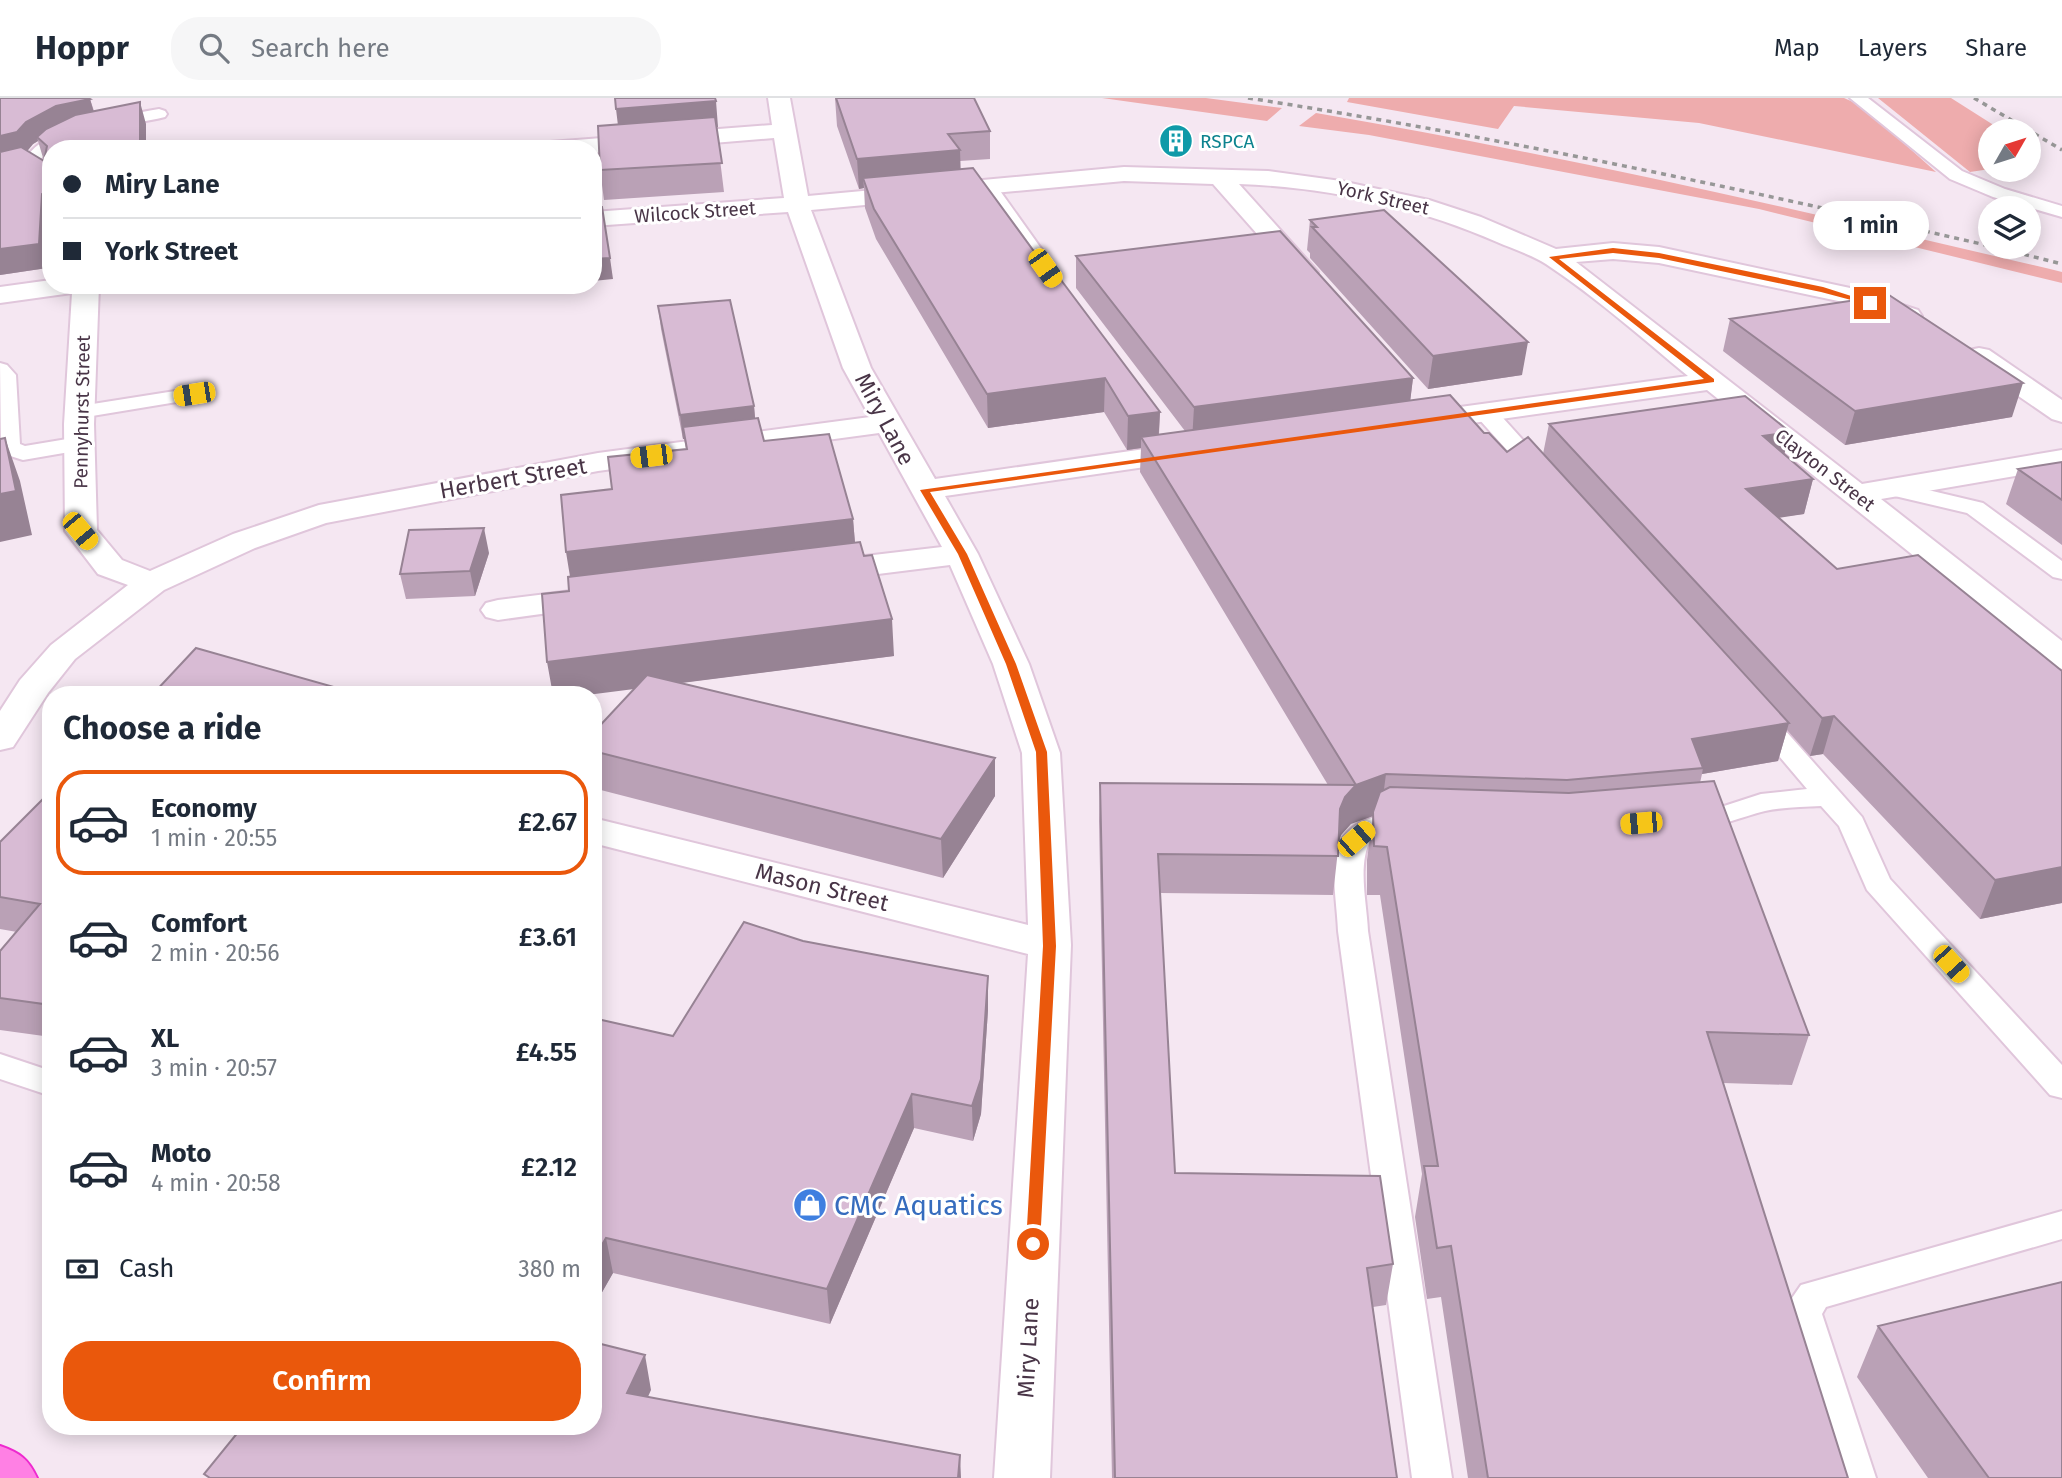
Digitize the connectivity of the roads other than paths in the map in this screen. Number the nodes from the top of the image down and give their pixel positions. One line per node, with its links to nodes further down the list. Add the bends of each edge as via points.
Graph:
1 (779, 98): 4 (street, Miry Lane)
2 (1858, 98): 14 (lane, via 1956,175)
3 (159, 114): 5 (lane)
4 (783, 131): 6 (street); 13 (street, Miry Lane)
5 (55, 140)
6 (602, 145)
7 (42, 147): 8 (lane)
8 (31, 161): 9 (lane); 10 (lane)
9 (11, 166)
10 (42, 169)
11 (1218, 175): 12 (street, York Street, via 1125,174); 16 (street, York Street, via 1299,181 1396,199 1472,222); 18 (street)
12 (987, 185): 13 (street, York Street); 17 (lane)
13 (797, 204): 15 (street, Wilcock Street); 30 (street, Miry Lane, via 857,368)
14 (2062, 212)
15 (602, 218)
16 (1553, 257): 22 (street, York Street, via 1613,251 1670,257 1850,296); 25 (street, Clayton Street)
17 (1045, 268)
18 (1318, 287)
19 (42, 289): 21 (street)
20 (86, 294): 28 (street, Pennyhurst Street)
21 (0, 295)
22 (1934, 327)
23 (1959, 342): 27 (street)
24 (0, 369): 32 (lane, via 6,375 9,448 23,453)
25 (1712, 381): 29 (street); 38 (street, Clayton Street)
26 (194, 394): 28 (lane)
27 (2057, 406)
28 (80, 412): 32 (street, Pennyhurst Street)
29 (1486, 413): 31 (street, via 1427,409); 37 (lane)
30 (888, 424): 36 (street, Miry Lane); 42 (street, Herbert Street, via 598,463 319,515 244,541)
31 (1382, 427)
32 (79, 444): 42 (street, Pennyhurst Street, via 80,531 110,567)
33 (1222, 448): 36 (street, via 1173,442)
34 (2062, 459): 35 (street)
35 (1890, 488): 38 (street); 40 (lane, via 1975,509)
36 (924, 490): 39 (street, Miry Lane)
37 (1559, 494)
38 (1856, 494): 45 (street, Clayton Street)
39 (962, 554): 41 (street); 52 (street, Miry Lane, via 1011,664 1041,752)
40 (2062, 572)
41 (798, 574)
42 (152, 583): 47 (street, Herbert Street, via 63,652)
43 (621, 595): 44 (street)
44 (498, 610)
45 (2062, 658)
46 (1739, 695): 48 (lane)
47 (3, 730)
48 (1829, 796): 49 (lane, via 1760,803 1724,816); 55 (lane, via 1852,823 1877,883)
49 (1655, 822)
50 (1436, 826): 60 (lane, via 1381,824 1367,829 1356,839 1351,859 1353,931)
51 (602, 832): 52 (street, Mason Street)
52 (1050, 946): 59 (street, Miry Lane)
53 (0, 1066): 54 (lane)
54 (42, 1081)
55 (2062, 1086)
56 (2062, 1225): 61 (lane, via 1814,1296 1802,1311)
57 (0, 1470): 58 (highway)
58 (9, 1478)
59 (1022, 1478)
60 (1432, 1478)
61 (1856, 1478)

